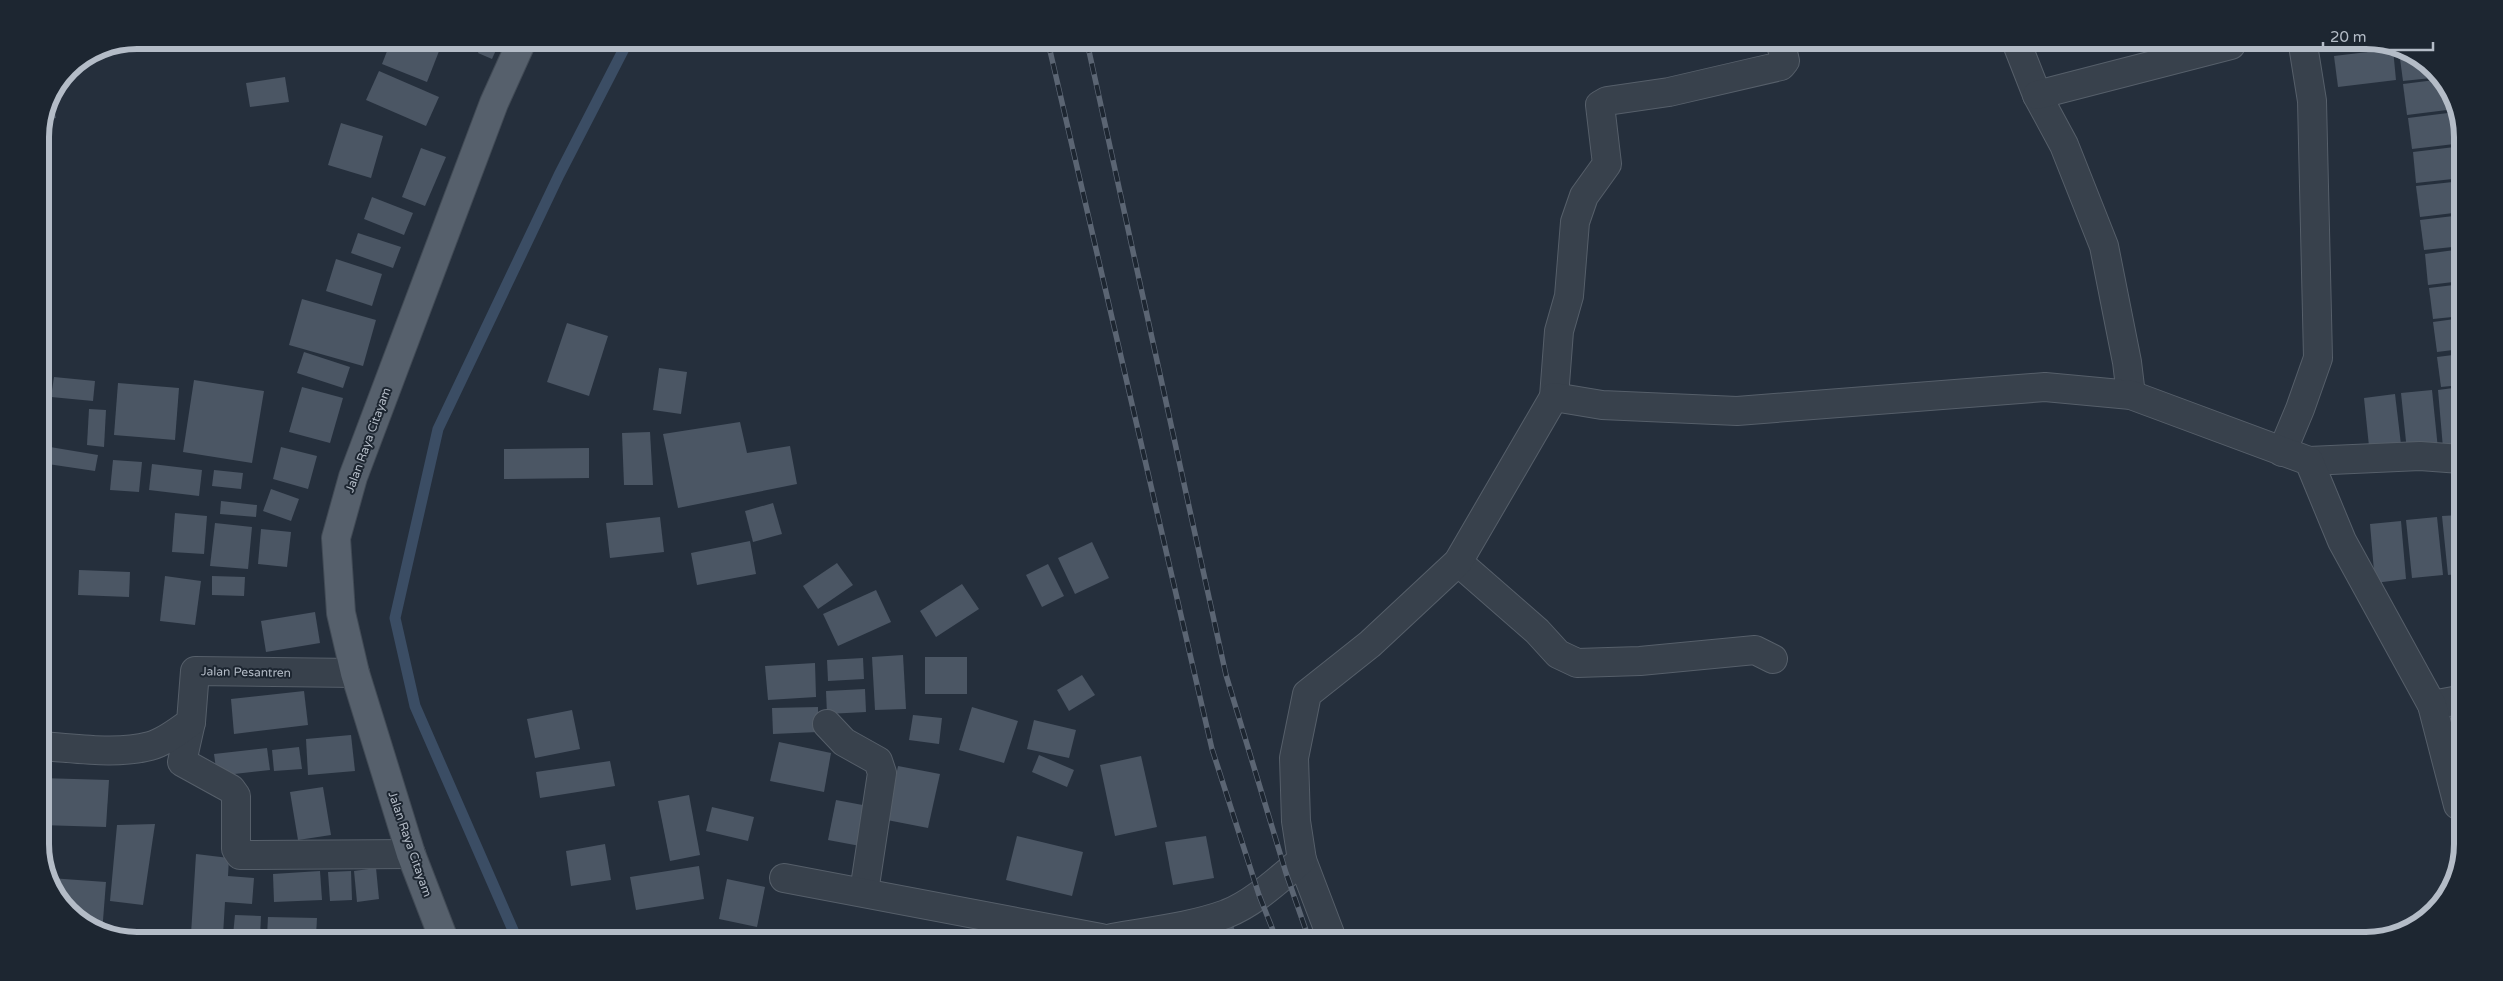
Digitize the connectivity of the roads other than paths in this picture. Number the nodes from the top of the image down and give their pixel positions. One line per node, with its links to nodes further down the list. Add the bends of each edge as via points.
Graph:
1 (518, 49): 14 (main road, Jalan Raya Citayam, via 494,103 352,477 336,538 341,613)
2 (1782, 49): 8 (street, via 1785,61 1781,66 1600,105 1607,164 1584,196 1575,222 1569,296 1560,331)
3 (2019, 49): 6 (street)
4 (2215, 49): 6 (street)
5 (2304, 49): 9 (street, via 2312,101 2318,358)
6 (2037, 95): 7 (street, via 2064,145 2104,246)
7 (2131, 394): 8 (street, via 2044,387 1737,410 1602,405); 9 (street)
8 (1554, 397): 12 (street)
9 (2282, 452): 11 (street)
10 (2454, 459): 11 (street, via 2420,456)
11 (2309, 461): 16 (street, via 2342,542)
12 (1458, 562): 13 (street, via 1537,631 1558,654 1577,663 1640,661 1755,650); 22 (street, via 1370,644 1307,694 1294,758 1296,821)
13 (1773, 659)
14 (356, 674): 17 (street, Jalan Pesantren, via 195,671); 21 (main road, Jalan Raya Citayam)
15 (2454, 701): 16 (street)
16 (2432, 705): 20 (street)
17 (191, 722): 19 (street, via 150,746 116,749); 21 (street, via 182,762 231,789 236,796 236,849 240,855)
18 (826, 724): 24 (street, via 844,742 878,760 882,773)
19 (49, 746)
20 (2454, 790)
21 (411, 854): 25 (main road, Jalan Raya Citayam)
22 (1302, 860): 27 (street, via 1259,895 1227,913); 28 (street)
23 (784, 878): 24 (street)
24 (864, 892): 26 (street)
25 (441, 932)
26 (1070, 932)
27 (1144, 932)
28 (1329, 932)

